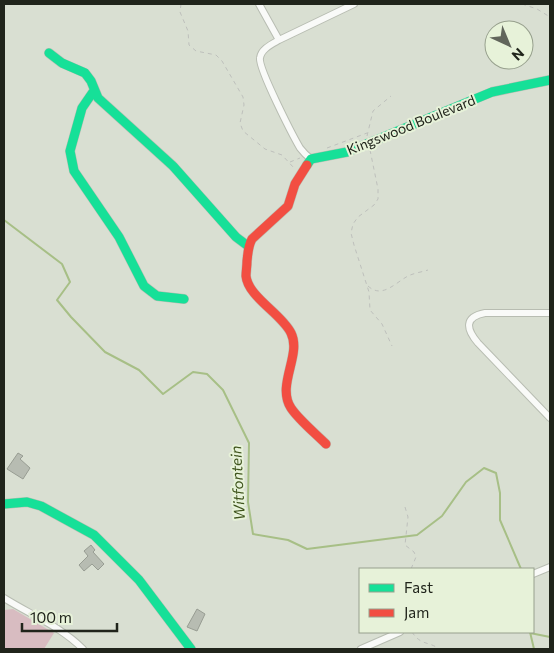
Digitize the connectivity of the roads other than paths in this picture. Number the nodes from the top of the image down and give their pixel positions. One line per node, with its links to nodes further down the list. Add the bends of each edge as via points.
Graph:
1 (259, 4): 3 (street)
2 (354, 4): 3 (street)
3 (279, 40): 7 (street, via 260,56 260,66)
4 (49, 53): 6 (street, via 86,74)
5 (550, 80): 7 (street, Kingswood Boulevard, via 492,92 347,152)
6 (93, 92): 8 (street, via 173,166 236,237); 9 (street, via 82,108 70,151 74,171 119,237 144,286 157,296)
7 (308, 157): 8 (street, via 288,206)
8 (248, 246): 12 (street, via 248,287 292,334 294,344 287,399 291,408)
9 (184, 299)
10 (550, 313): 11 (street, via 485,313 473,317 469,325 472,337)
11 (550, 418)
12 (326, 444)
13 (4, 504): 19 (street, via 27,502 41,506 94,536 139,580)
14 (550, 567): 15 (street)
15 (534, 574)
16 (5, 601): 18 (street, via 39,617 71,637)
17 (398, 633): 20 (street)
18 (83, 649)
19 (191, 649)
20 (361, 649)

